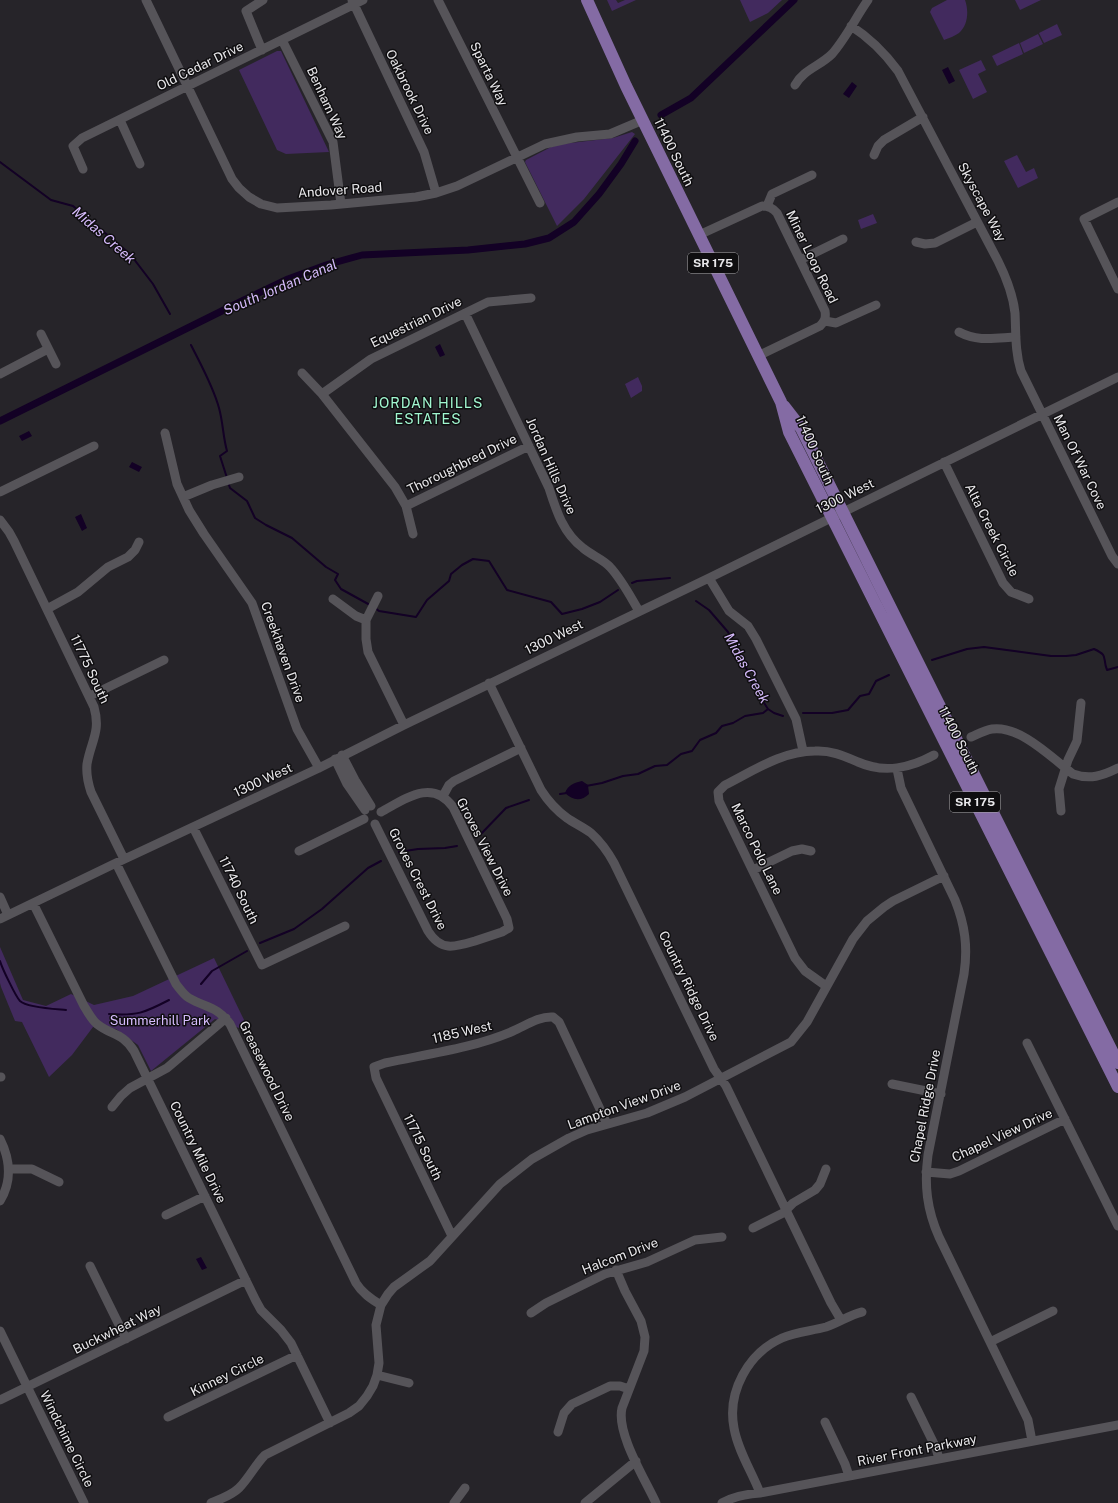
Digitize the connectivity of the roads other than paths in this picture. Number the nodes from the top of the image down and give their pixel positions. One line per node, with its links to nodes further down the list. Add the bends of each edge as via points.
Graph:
1 (146, 0): 12 (street, Andover Road)
2 (263, 0): 10 (street, via 246,11)
3 (364, 0): 7 (street, Old Cedar Drive)
4 (438, 0): 17 (street, Sparta Way)
5 (587, 0): 15 (main road, 11400 South / SR 175)
6 (868, 0): 8 (street)
7 (353, 2): 9 (street, Old Cedar Drive); 21 (street, Oakbrook Drive, via 424,152)
8 (852, 26): 11 (street, via 832,53 823,62 805,72); 13 (street, Skyscape Way, via 865,34 886,55 898,71)
9 (282, 40): 10 (street, Old Cedar Drive); 24 (street, Benham Way, via 333,142)
10 (262, 50): 12 (street, Old Cedar Drive)
11 (795, 85)
12 (188, 86): 14 (street, Old Cedar Drive); 24 (street, Andover Road, via 232,179 249,197 261,204 277,208)
13 (923, 117): 16 (street, via 884,140); 26 (street, Skyscape Way)
14 (120, 120): 18 (street); 19 (street, Old Cedar Drive, via 82,138 72,146)
15 (643, 120): 17 (street, Andover Road, via 610,134 577,137 545,144); 27 (main road, 11400 South / SR 175)
16 (874, 155)
17 (518, 158): 21 (street, Andover Road); 23 (street, Sparta Way)
18 (140, 164)
19 (83, 169)
20 (812, 175): 25 (street, via 772,194)
21 (436, 193): 24 (street, Andover Road)
22 (1118, 202): 31 (street, via 1084,219)
23 (540, 203)
24 (341, 204)
25 (767, 206): 27 (street); 30 (street, Miner Loop Road, via 777,213)
26 (977, 222): 29 (street, via 935,243); 38 (street, Skyscape Way, via 1006,277 1015,312)
27 (699, 235): 40 (main road, 11400 South / SR 175)
28 (843, 239): 30 (street)
29 (916, 242)
30 (800, 260): 35 (street, Miner Loop Road, via 825,311)
31 (1118, 289)
32 (531, 298): 34 (street, Equestrian Drive, via 488,302)
33 (876, 305): 35 (street, via 836,323)
34 (465, 313): 45 (street, Equestrian Drive, via 371,359); 50 (street, Jordan Hills Drive)
35 (825, 321): 40 (street, Miner Loop Road, via 820,326)
36 (959, 332): 38 (street, via 977,339)
37 (41, 334): 39 (street)
38 (1016, 337): 47 (street, Skyscape Way, via 1021,371)
39 (48, 349): 41 (street); 43 (street)
40 (758, 356): 46 (main road, 11400 South / SR 175)
41 (56, 364)
42 (302, 373): 45 (street)
43 (0, 374)
44 (1118, 377): 47 (street, 1300 West)
45 (322, 394): 55 (street, via 396,487)
46 (781, 402): 56 (main road, 11400 South / SR 175, via 801,428); 57 (main road, 11400 South / SR 175, via 789,432)
47 (1042, 414): 51 (street, 1300 West); 61 (street, Man Of War Cove)
48 (165, 432): 54 (street, Creekhaven Drive, via 177,484)
49 (94, 446): 53 (street)
50 (529, 446): 55 (street, Thoroughbred Drive); 67 (street, Jordan Hills Drive, via 549,488 557,515 567,532 582,548 609,566)
51 (944, 462): 56 (street, 1300 West); 65 (street, Alta Creek Circle, via 1003,583 1011,592)
52 (239, 477): 54 (street)
53 (0, 492)
54 (183, 498): 79 (street, Creekhaven Drive, via 204,534 252,603 298,729)
55 (406, 506): 59 (street)
56 (843, 511): 57 (street, 1300 West); 103 (main road, 11400 South / SR 175)
57 (831, 517): 62 (street, 1300 West); 108 (main road, 11400 South / SR 175)
58 (0, 520): 66 (street, 11775 South, via 9,532)
59 (413, 534)
60 (140, 542): 66 (street, via 128,556 108,567 78,592)
61 (1118, 564)
62 (708, 578): 67 (street, 1300 West); 76 (street, via 729,611 748,626 756,639 796,719)
63 (378, 596): 68 (street)
64 (333, 599): 68 (street, via 356,616)
65 (1029, 599)
66 (47, 609): 71 (street, 11775 South)
67 (639, 611): 70 (street, 1300 West)
68 (368, 616): 73 (street, via 368,652)
69 (164, 660): 71 (street)
70 (489, 683): 73 (street, 1300 West); 75 (street, Country Ridge Drive)
71 (90, 696): 92 (street, 11775 South, via 97,717 97,726 87,763 88,782)
72 (1081, 703): 80 (street, via 1077,741)
73 (404, 725): 78 (street, 1300 West)
74 (971, 736): 80 (street, via 993,729 1014,732)
75 (521, 748): 83 (street, via 454,781); 106 (street, Country Ridge Drive, via 548,801 567,818 590,832 608,851 714,1069)
76 (803, 752): 82 (street, Marco Polo Lane, via 826,751 872,767); 93 (street, Marco Polo Lane, via 779,759 725,785 718,792 719,801)
77 (934, 755): 82 (street, Marco Polo Lane, via 916,764)
78 (339, 757): 79 (street, 1300 West); 84 (street, via 347,784)
79 (319, 768): 89 (street, 1300 West)
80 (1066, 768): 81 (street, via 1072,774 1090,777 1102,776); 85 (street, via 1059,789)
81 (1118, 768)
82 (897, 769): 94 (street, Chapel Ridge Drive, via 901,788)
83 (443, 796): 86 (street, Groves View Drive, via 421,792); 99 (street, Groves View Drive, via 453,807)
84 (368, 808): 86 (street, via 377,807); 87 (street)
85 (1061, 811)
86 (381, 812): 88 (street, via 380,820)
87 (364, 819): 88 (street, via 370,824); 90 (street)
88 (375, 824): 99 (street, Groves Crest Drive, via 428,931 435,940 445,946 455,946)
89 (193, 827): 92 (street, 1300 West); 98 (street, 11740 South, via 262,965)
90 (299, 850)
91 (811, 850): 93 (street, via 792,851)
92 (120, 861): 96 (street, 1300 West); 101 (street, Greasewood Drive, via 176,984 188,997 214,1008)
93 (752, 870): 100 (street, Marco Polo Lane, via 799,965)
94 (944, 876): 100 (street, Lampton View Drive, via 893,901 867,921 853,939); 109 (street, Chapel Ridge Drive, via 961,915 966,952)
95 (0, 897): 97 (street)
96 (33, 903): 97 (street, 1300 West); 105 (street, Country Mile Drive, via 90,1017 130,1044)
97 (4, 917)
98 (345, 926)
99 (509, 928)
100 (826, 986): 106 (street, Lampton View Drive, via 805,1026 791,1042)
101 (226, 1018): 105 (street, via 174,1063); 129 (street, Greasewood Drive, via 356,1283 360,1290)
102 (1027, 1043): 111 (street)
103 (1118, 1063)
104 (374, 1067): 112 (street, 1185 West, via 493,1039 543,1017 552,1017 558,1022); 124 (street, 11715 South, via 376,1078)
105 (147, 1078): 110 (street, via 130,1088); 118 (street, Country Mile Drive)
106 (721, 1078): 112 (street, Lampton View Drive, via 686,1097 647,1113); 120 (street, Country Ridge Drive)
107 (892, 1084): 109 (street)
108 (1118, 1087)
109 (941, 1094): 116 (street, Chapel Ridge Drive)
110 (112, 1107)
111 (1065, 1119): 116 (street, Chapel View Drive, via 959,1171 946,1174); 122 (street)
112 (607, 1124): 124 (street, Lampton View Drive, via 569,1138 532,1159 500,1184)
113 (0, 1139): 114 (street, via 7,1155)
114 (9, 1169): 117 (street, via 37,1170); 119 (street, via 7,1184)
115 (826, 1169): 120 (street, via 818,1187)
116 (926, 1172): 136 (street, Chapel Ridge Drive, via 927,1195 933,1222)
117 (59, 1182)
118 (205, 1196): 121 (street); 128 (street, Country Mile Drive)
119 (0, 1201)
120 (786, 1210): 123 (street); 133 (street, Country Ridge Drive)
121 (166, 1215)
122 (1118, 1226)
123 (753, 1228)
124 (452, 1236): 129 (street, Lampton View Drive, via 430,1261 394,1287)
125 (722, 1237): 127 (street, Halcom Drive, via 695,1240 647,1262)
126 (90, 1266): 135 (street)
127 (616, 1270): 132 (street, Halcom Drive, via 598,1276); 141 (street, via 641,1320 645,1337 644,1350)
128 (246, 1280): 135 (street, Buckwheat Way); 137 (street, Country Mile Drive, via 261,1310 286,1336)
129 (381, 1305): 138 (street, Lampton View Drive, via 376,1325 380,1363)
130 (1053, 1311): 136 (street)
131 (862, 1312): 133 (street)
132 (531, 1313)
133 (842, 1320): 154 (street, via 825,1327 790,1335 773,1343 754,1358 741,1378 733,1402 733,1426)
134 (0, 1331): 140 (street, Windchime Circle)
135 (126, 1339): 140 (street, Buckwheat Way)
136 (990, 1342): 149 (street, Chapel Ridge Drive, via 1028,1420)
137 (297, 1355): 144 (street, Kinney Circle); 146 (street, Country Mile Drive)
138 (377, 1375): 139 (street); 146 (street, Lampton View Drive, via 373,1386 359,1406)
139 (409, 1383)
140 (28, 1387): 143 (street, Buckwheat Way); 155 (street, Windchime Circle)
141 (629, 1389): 148 (street, via 610,1386 572,1404 564,1414); 151 (street, via 622,1408 621,1421 624,1435)
142 (911, 1398): 150 (street)
143 (0, 1400)
144 (168, 1417)
145 (825, 1422): 152 (street)
146 (330, 1423): 156 (street, Lampton View Drive, via 265,1456 239,1489)
147 (1118, 1425): 149 (street, River Front Parkway)
148 (558, 1432)
149 (1032, 1441): 150 (street, River Front Parkway)
150 (939, 1459): 152 (street, River Front Parkway)
151 (636, 1461): 158 (street); 159 (street)
152 (849, 1476): 154 (street, River Front Parkway)
153 (465, 1488): 157 (street)
154 (760, 1493): 160 (street, River Front Parkway, via 738,1496)
155 (84, 1502)
156 (211, 1503)
157 (454, 1503)
158 (584, 1503)
159 (656, 1503)
160 (722, 1503)

